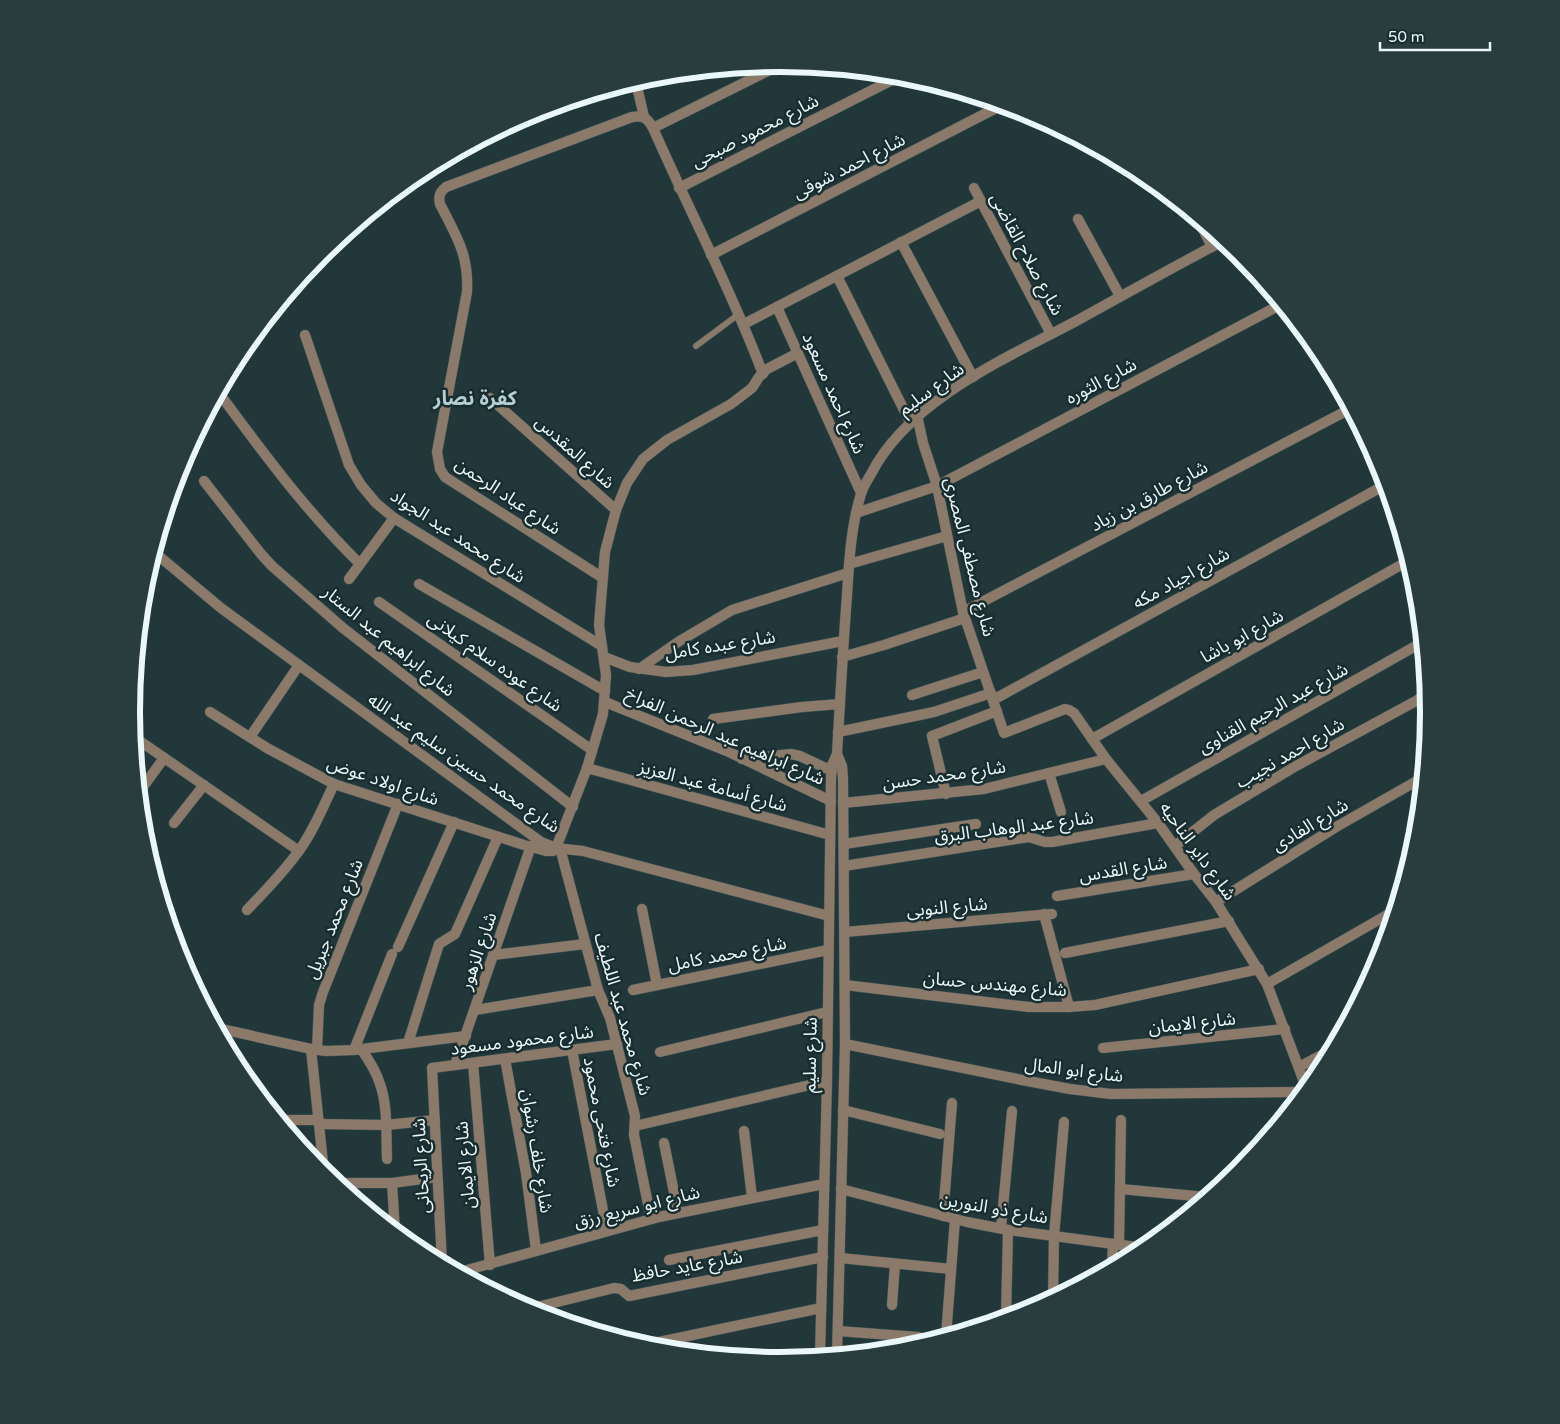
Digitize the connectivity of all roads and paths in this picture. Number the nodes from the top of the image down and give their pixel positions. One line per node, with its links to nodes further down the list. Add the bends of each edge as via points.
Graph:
1 (765, 73): 6 (street)
2 (888, 82): 7 (street, شارع محمود صبحى)
3 (638, 89): 5 (street)
4 (994, 109): 15 (street, شارع احمد شوقى)
5 (644, 117): 6 (street); 44 (street, شارع عباد الرحمن, via 632,117 446,188 439,197 461,244 467,276 467,292 437,452 440,469 445,477)
6 (654, 128): 7 (street)
7 (679, 188): 15 (street)
8 (974, 188): 9 (street, شارع صلاح القاضى)
9 (981, 201): 12 (street); 22 (street, شارع صلاح القاضى)
10 (1078, 219): 17 (street)
11 (1206, 235): 14 (street)
12 (901, 242): 16 (street); 27 (street)
13 (1216, 245): 14 (street, شارع سليم)
14 (1212, 247): 17 (street, شارع سليم)
15 (711, 255): 20 (street)
16 (837, 276): 18 (street); 31 (street, شارع مصطفى المصرى)
17 (1120, 296): 22 (street, شارع سليم)
18 (777, 307): 21 (street); 25 (street, شارع احمد مسعود)
19 (1275, 308): 33 (street, شارع الثوره)
20 (739, 314): 21 (street); 24 (lane)
21 (744, 324): 26 (street)
22 (1051, 334): 27 (street, شارع سليم)
23 (305, 335): 38 (street, شارع محمد عبد الجواد, via 348,464 376,503)
24 (696, 346)
25 (798, 353): 26 (street); 35 (street, شارع احمد مسعود)
26 (762, 374): 36 (street, via 744,396 667,440 643,459 627,483)
27 (973, 377): 31 (street, شارع سليم)
28 (223, 398): 41 (street, via 298,498)
29 (490, 398): 36 (street, شارع المقدس)
30 (1345, 412): 48 (street, شارع طارق بن زياد)
31 (914, 419): 33 (street, شارع مصطفى المصرى); 35 (street, شارع سليم, via 886,449)
32 (204, 480): 88 (street, شارع ابراهيم عبد الستار, via 272,566 343,628)
33 (937, 486): 37 (street, شارع الثوره); 39 (street, شارع مصطفى المصرى)
34 (1379, 488): 59 (street, شارع اجياد مكه)
35 (861, 492): 37 (street, شارع سليم)
36 (616, 510): 44 (street, via 605,552)
37 (856, 514): 43 (street, شارع سليم)
38 (394, 518): 41 (street); 50 (street, شارع محمد عبد الجواد)
39 (947, 536): 43 (street); 48 (street, شارع مصطفى المصرى)
40 (160, 557): 54 (street, شارع محمد حسين سليم عبد الله, via 222,608)
41 (360, 564): 45 (street)
42 (1402, 565): 69 (street, شارع ابو باشا)
43 (849, 569): 49 (street, شارع سليم); 55 (street, via 732,610)
44 (603, 578): 50 (street, via 599,625)
45 (349, 579)
46 (419, 584): 57 (street)
47 (380, 602): 71 (street, شارع عوده سلام كيلانى)
48 (964, 615): 53 (street, شارع طارق بن زياد, via 892,643); 56 (street, شارع مصطفى المصرى)
49 (843, 641): 53 (street, شارع سليم); 55 (street, شارع عبده كامل, via 693,670)
50 (602, 646): 52 (street)
51 (1416, 647): 85 (street, شارع عبد الرحيم القناوى)
52 (604, 657): 55 (street, شارع عبده كامل); 57 (street)
53 (842, 657): 62 (street, شارع سليم)
54 (300, 665): 68 (street); 99 (street, شارع محمد حسين سليم عبد الله, via 541,842)
55 (639, 669)
56 (983, 672): 58 (street); 59 (street, شارع مصطفى المصرى)
57 (605, 691): 61 (street)
58 (912, 695)
59 (992, 696): 63 (street, شارع مصطفى المصرى); 66 (street, شارع اجياد مكه)
60 (1419, 699): 98 (street, شارع احمد نجيب, via 1214,815)
61 (604, 702): 71 (street); 74 (street, شارع ابراهيم عبد الرحمن الفراخ)
62 (840, 704): 65 (street); 66 (street, شارع سليم)
63 (997, 711): 67 (street, شارع مصطفى المصرى); 83 (street, via 932,736)
64 (210, 712): 68 (street, شارع اولاد عوض)
65 (713, 719)
66 (838, 732): 72 (street, شارع سليم)
67 (1004, 733): 69 (street, شارع داير الناحيه, via 1065,709 1074,714)
68 (250, 737): 81 (street, شارع اولاد عوض)
69 (1092, 739): 75 (street, شارع داير الناحيه)
70 (141, 742): 73 (street)
71 (592, 750): 76 (street)
72 (837, 754): 77 (street, شارع سليم); 86 (street, شارع سليم, via 842,766)
73 (164, 758): 80 (street); 82 (street)
74 (742, 759): 77 (street, via 790,754); 84 (street, شارع ابراهيم عبد الرحمن الفراخ)
75 (1106, 759): 78 (street, شارع محمد حسن); 85 (street, شارع داير الناحيه)
76 (587, 768): 88 (street); 94 (street, شارع أسامة عبد العزيز)
77 (832, 771): 84 (street, شارع سليم)
78 (1049, 773): 83 (street, شارع محمد حسن, via 984,789); 89 (street)
79 (1415, 782): 104 (street, شارع الفادى)
80 (145, 784)
81 (334, 784): 87 (street, شارع اولاد عوض); 100 (street)
82 (204, 785): 91 (street); 100 (street)
83 (946, 794): 86 (street, شارع محمد حسن)
84 (831, 801): 94 (street, شارع سليم)
85 (1141, 801): 92 (street, شارع داير الناحيه)
86 (843, 803): 96 (street, شارع سليم)
87 (398, 804): 90 (street, شارع اولاد عوض); 132 (street, شارع محمد جبريل, via 323,992)
88 (574, 807): 99 (street)
89 (1061, 812)
90 (454, 822): 95 (street, شارع اولاد عوض); 131 (street, via 395,951)
91 (174, 823)
92 (1158, 823): 98 (street, شارع داير الناحيه); 101 (street, شارع عبد الوهاب البرق, via 1052,842 1028,838)
93 (976, 824): 96 (street)
94 (830, 835): 108 (street, شارع سليم)
95 (498, 837): 97 (street, شارع اولاد عوض); 127 (street, via 455,934 439,944)
96 (844, 844): 101 (street, شارع سليم)
97 (531, 846): 99 (street, شارع اولاد عوض, via 546,851); 114 (street, شارع الزهور)
98 (1175, 846): 102 (street, شارع داير الناحيه)
99 (558, 848): 108 (street, شارع محمد حسين سليم عبد الله, via 583,851); 111 (street, شارع محمد عبد اللطيف)
100 (299, 851): 106 (street)
101 (844, 866): 110 (street, شارع سليم)
102 (1194, 874): 103 (street, شارع القدس); 104 (street, شارع داير الناحيه)
103 (1057, 896)
104 (1216, 902): 109 (street, شارع داير الناحيه)
105 (642, 909): 117 (street)
106 (247, 910)
107 (1387, 915): 116 (street)
108 (829, 916): 112 (street, شارع سليم)
109 (1229, 921): 113 (street); 115 (street, شارع داير الناحيه)
110 (845, 932): 118 (street, شارع سليم); 121 (street, شارع النوبى, via 1048,914)
111 (585, 944): 114 (street); 119 (street, شارع محمد عبد اللطيف)
112 (828, 950): 117 (street, شارع محمد كامل); 123 (street, شارع سليم)
113 (1065, 953)
114 (493, 955): 122 (street, شارع الزهور)
115 (1258, 969): 116 (street, شارع داير الناحيه); 121 (street, شارع مهندس حسان)
116 (1267, 984): 124 (street, شارع داير الناحيه)
117 (657, 985): 120 (street, شارع محمد كامل)
118 (845, 985): 121 (street, شارع مهندس حسان, via 1029,1007); 129 (street, شارع سليم)
119 (598, 990): 122 (street); 128 (street, شارع محمد عبد اللطيف)
120 (633, 990)
121 (1069, 1008)
122 (475, 1010): 126 (street, شارع الزهور)
123 (827, 1012): 134 (street); 142 (street, شارع سليم)
124 (1285, 1029): 130 (street, شارع الايمان); 139 (street, شارع داير الناحيه)
125 (225, 1031): 132 (street)
126 (466, 1036): 127 (street); 138 (street, شارع الزهور)
127 (408, 1043): 131 (street)
128 (617, 1044): 133 (street, شارع محمود مسعود); 153 (street, شارع محمد عبد اللطيف)
129 (845, 1044): 143 (street, شارع ابو المال, via 1022,1080 1111,1094); 145 (street, شارع سليم)
130 (1103, 1048)
131 (358, 1049): 132 (street); 152 (street, via 373,1066 381,1085)
132 (314, 1050): 150 (street, شارع محمد جبريل)
133 (572, 1050): 136 (street, شارع محمود مسعود); 173 (street, شارع فتحى محمود)
134 (660, 1052)
135 (1319, 1057): 139 (street)
136 (505, 1059): 137 (street, شارع محمود مسعود); 178 (street, شارع خلف رشوان)
137 (473, 1063): 138 (street, شارع محمود مسعود); 185 (street, شارع الايمان)
138 (455, 1065): 140 (street, شارع محمود مسعود)
139 (1299, 1067): 141 (street, شارع داير الناحيه)
140 (432, 1068): 148 (street, شارع الريحانى)
141 (1303, 1079)
142 (827, 1081): 153 (street); 162 (street, شارع سليم)
143 (1294, 1092)
144 (952, 1103): 168 (street)
145 (843, 1110): 155 (street); 163 (street, شارع سليم)
146 (1012, 1111): 172 (street)
147 (288, 1120): 150 (street)
148 (435, 1120): 152 (street); 159 (street, شارع الريحانى)
149 (1120, 1120): 164 (street)
150 (318, 1122): 152 (street); 157 (street, شارع محمد جبريل)
151 (1064, 1122): 175 (street)
152 (386, 1125): 158 (street)
153 (635, 1126): 169 (street, شارع محمد عبد اللطيف)
154 (744, 1132): 166 (street)
155 (940, 1134)
156 (664, 1143): 167 (street)
157 (322, 1158)
158 (387, 1159)
159 (437, 1177): 161 (street); 179 (street, شارع الريحانى)
160 (348, 1183): 161 (street)
161 (392, 1183): 171 (street)
162 (824, 1184): 166 (street, شارع ابو سريع رزق); 174 (street, شارع سليم)
163 (841, 1188): 168 (street, شارع ذو النورين); 182 (street, شارع سليم)
164 (1120, 1189): 165 (street); 176 (street)
165 (1198, 1196)
166 (752, 1197): 167 (street, شارع ابو سريع رزق)
167 (678, 1212): 169 (street, شارع ابو سريع رزق)
168 (943, 1216): 170 (street, شارع ذو النورين)
169 (650, 1218): 173 (street, شارع ابو سريع رزق)
170 (955, 1219): 172 (street, شارع ذو النورين); 186 (street)
171 (394, 1222)
172 (1004, 1229): 175 (street, شارع ذو النورين); 192 (street)
173 (607, 1230): 178 (street, شارع ابو سريع رزق)
174 (823, 1230): 180 (street, شارع سليم); 183 (street)
175 (1054, 1236): 176 (street, شارع ذو النورين); 188 (street)
176 (1116, 1244): 177 (street, شارع ذو النورين); 181 (street)
177 (1131, 1246)
178 (536, 1250): 185 (street, شارع ابو سريع رزق)
179 (441, 1254)
180 (823, 1257): 189 (street, شارع عايد حافظ, via 629,1296 621,1289 605,1289); 191 (street, شارع سليم)
181 (1114, 1257)
182 (840, 1258): 184 (street); 194 (street, شارع سليم)
183 (669, 1260)
184 (895, 1264): 186 (street); 190 (street)
185 (490, 1265): 187 (street, شارع ابو سريع رزق)
186 (951, 1269): 193 (street)
187 (468, 1270)
188 (1052, 1291)
189 (542, 1306)
190 (892, 1306)
191 (822, 1308): 196 (street); 198 (street, شارع سليم)
192 (1006, 1310)
193 (946, 1330)
194 (838, 1331): 195 (street); 197 (street, شارع سليم)
195 (915, 1337)
196 (665, 1341)
197 (837, 1349)
198 (820, 1350)

